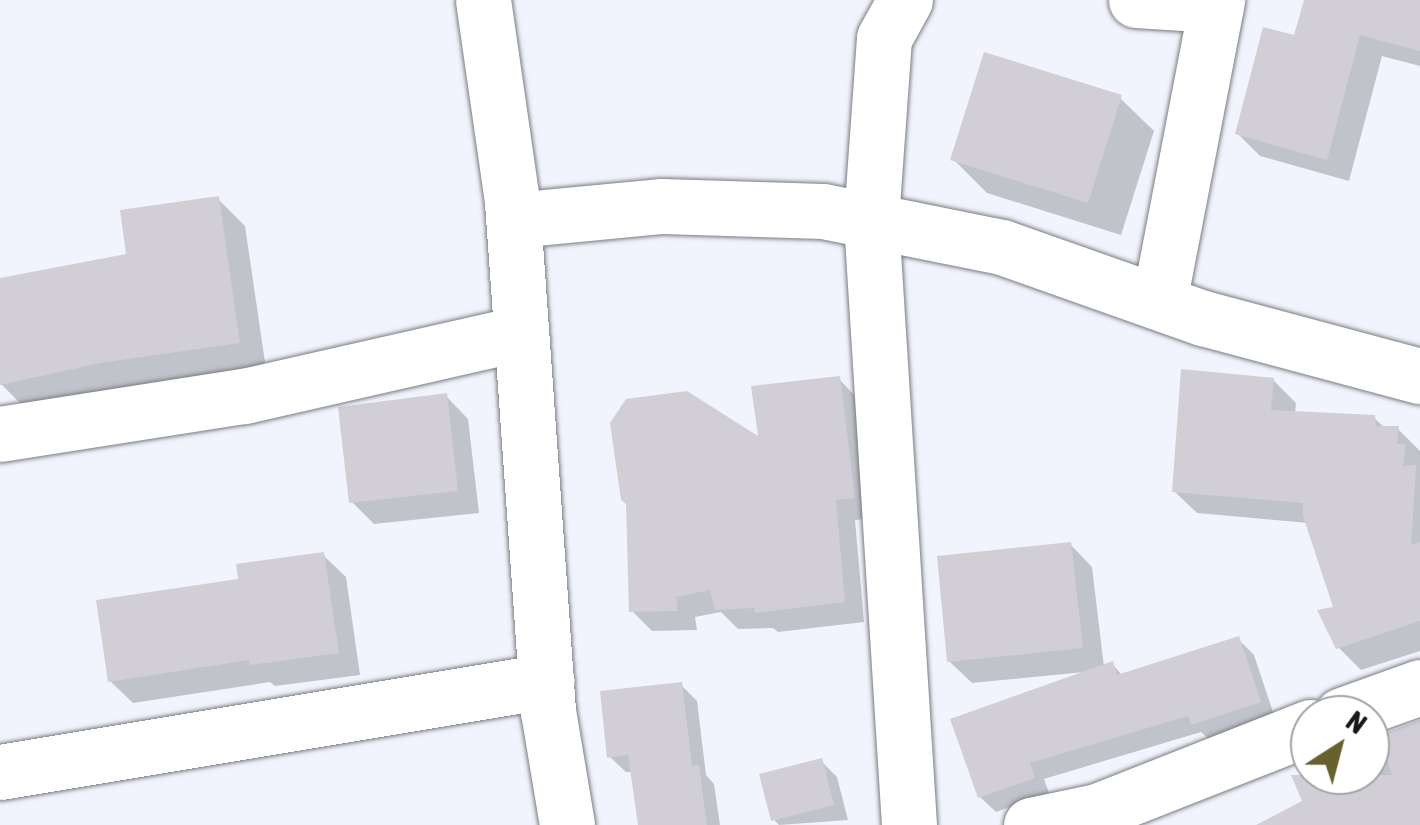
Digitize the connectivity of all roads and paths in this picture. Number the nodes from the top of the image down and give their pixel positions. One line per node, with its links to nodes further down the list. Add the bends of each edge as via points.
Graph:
1 (483, 0): 5 (street)
2 (905, 0): 6 (street, via 884,38)
3 (1136, 0): 4 (street)
4 (1217, 2): 7 (street)
5 (514, 220): 6 (street, via 662,206 824,211); 8 (street)
6 (871, 221): 7 (street, via 1002,247); 17 (street)
7 (1159, 302): 9 (street)
8 (521, 332): 10 (street, via 244,396); 11 (street)
9 (1420, 376)
10 (0, 434)
11 (546, 681): 15 (street); 16 (street)
12 (1420, 687): 13 (street)
13 (1390, 698)
14 (1290, 735): 18 (street, via 1097,811)
15 (0, 772)
16 (568, 825)
17 (909, 825)
18 (1031, 825)

